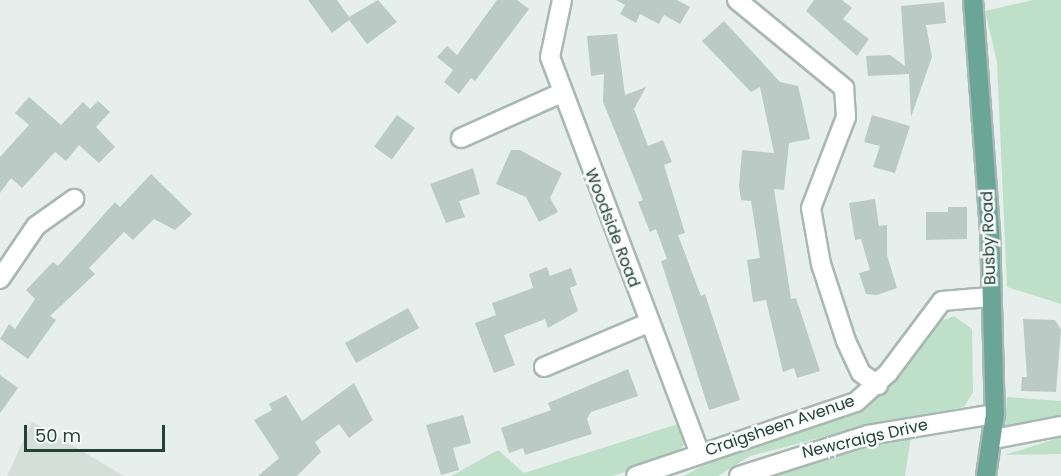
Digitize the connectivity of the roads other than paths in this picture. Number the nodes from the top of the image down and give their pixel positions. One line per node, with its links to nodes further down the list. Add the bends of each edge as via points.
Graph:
1 (562, 0): 4 (street, Woodside Road, via 549,42)
2 (737, 0): 11 (street, via 844,88 846,117 812,208 821,264 846,341 861,373)
3 (973, 0): 8 (main road, Busby Road)
4 (561, 93): 5 (street); 9 (street, Woodside Road)
5 (460, 138)
6 (74, 199): 7 (street, via 36,226)
7 (0, 279)
8 (990, 297): 11 (street, Craigsheen Avenue, via 942,301); 12 (main road, Busby Road)
9 (648, 323): 10 (street); 15 (street, Woodside Road)
10 (544, 367)
11 (878, 385): 15 (street, Craigsheen Avenue, via 856,402)
12 (995, 414): 14 (main road, Busby Road); 18 (street, Newcraigs Drive, via 868,435)
13 (1061, 426): 14 (street)
14 (993, 439): 19 (main road, Busby Road)
15 (700, 454): 16 (street, Craigsheen Avenue)
16 (676, 468): 17 (street, Craigsheen Avenue)
17 (636, 476)
18 (739, 476)
19 (986, 476)

